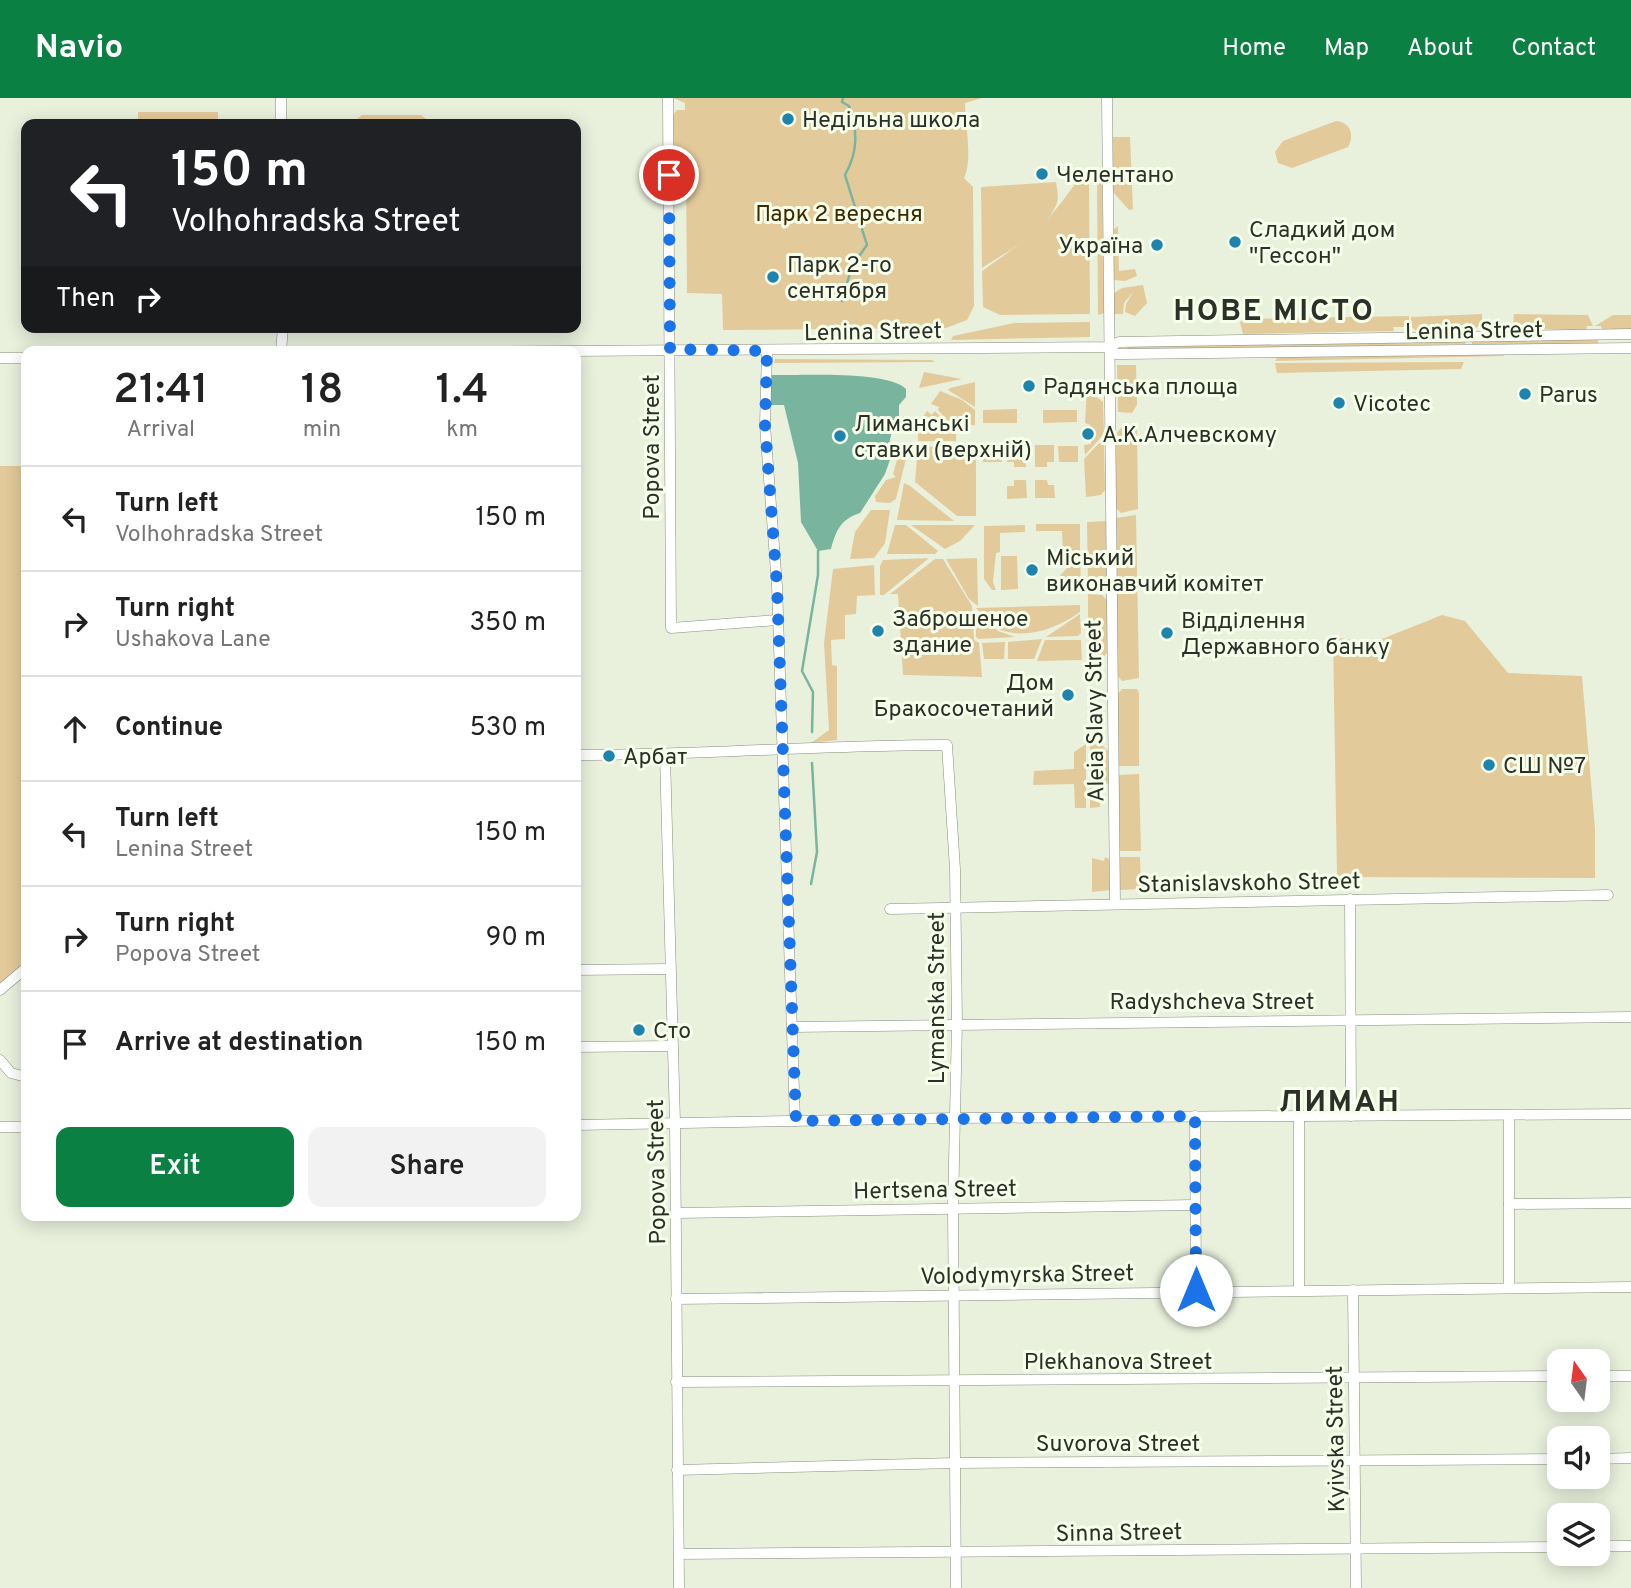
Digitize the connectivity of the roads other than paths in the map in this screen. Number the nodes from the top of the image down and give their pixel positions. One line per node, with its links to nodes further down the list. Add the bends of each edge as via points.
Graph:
1 (281, 98): 4 (street)
2 (668, 98): 8 (street, Popova Street)
3 (1107, 98): 6 (street, Aleia Slavy Street)
4 (281, 119)
5 (1631, 334): 6 (street, Lenina Street, via 1124,342)
6 (1109, 347): 7 (street, Lenina Street, via 1116,354); 10 (street, Lenina Street); 19 (street, Aleia Slavy Street)
7 (1631, 348)
8 (670, 349): 9 (street, Lenina Street); 10 (street, Lenina Street); 13 (street, Popova Street, via 671,628)
9 (581, 350)
10 (767, 351): 13 (street, via 765,425)
11 (0, 358): 12 (street)
12 (21, 358)
13 (777, 620): 14 (street)
14 (780, 749): 16 (street); 20 (street, Lymanska Street, via 947,745); 29 (street)
15 (581, 755): 16 (street)
16 (665, 755): 22 (street, Popova Street)
17 (1608, 895): 18 (street, Stanislavskoho Street)
18 (1350, 899): 19 (street, Stanislavskoho Street); 27 (street)
19 (1115, 904): 20 (street, Stanislavskoho Street)
20 (955, 908): 21 (street, Stanislavskoho Street); 28 (street, Lymanska Street)
21 (890, 909)
22 (670, 968): 23 (street); 30 (street, Popova Street)
23 (581, 970)
24 (21, 972): 25 (street)
25 (0, 990)
26 (1631, 1017): 27 (street, Radyshcheva Street)
27 (1351, 1019): 28 (street, Radyshcheva Street); 38 (street)
28 (957, 1023): 29 (street, Radyshcheva Street); 39 (street, Lymanska Street)
29 (793, 1027): 40 (street)
30 (672, 1046): 31 (street); 41 (street, Popova Street)
31 (581, 1047)
32 (0, 1060): 33 (street, via 11,1073)
33 (21, 1076)
34 (1631, 1114): 36 (street)
35 (1299, 1115): 37 (street); 38 (street); 52 (street)
36 (1509, 1115): 38 (street); 46 (street)
37 (1195, 1116): 39 (street); 47 (street)
38 (1351, 1116)
39 (954, 1118): 40 (street); 48 (street, Lymanska Street)
40 (796, 1121): 41 (street)
41 (675, 1122): 42 (street); 49 (street, Popova Street)
42 (581, 1125)
43 (0, 1127): 44 (street)
44 (21, 1127)
45 (1631, 1203): 46 (street)
46 (1509, 1204): 51 (street)
47 (1195, 1205): 48 (street, Hertsena Street); 53 (street)
48 (953, 1208): 49 (street, Hertsena Street); 55 (street, Lymanska Street)
49 (676, 1213): 56 (street, Popova Street)
50 (1631, 1287): 51 (street, Volodymyrska Street)
51 (1508, 1288): 54 (street, Volodymyrska Street)
52 (1299, 1289): 53 (street, Volodymyrska Street); 54 (street, Volodymyrska Street)
53 (1196, 1290): 55 (street, Volodymyrska Street)
54 (1353, 1290): 60 (street, Kyivska Street)
55 (954, 1294): 56 (street, Volodymyrska Street); 61 (street, Lymanska Street)
56 (676, 1299): 62 (street, Popova Street)
57 (1547, 1376): 60 (street, Plekhanova Street)
58 (1610, 1376): 59 (street)
59 (1631, 1376)
60 (1353, 1378): 61 (street, Plekhanova Street); 66 (street, Kyivska Street)
61 (954, 1381): 62 (street, Plekhanova Street); 67 (street, Lymanska Street)
62 (676, 1382): 68 (street, Popova Street)
63 (1610, 1458): 64 (street)
64 (1631, 1458)
65 (1547, 1459): 66 (street, Suvorova Street)
66 (1354, 1461): 67 (street, Suvorova Street); 72 (street, Kyivska Street)
67 (955, 1464): 68 (street, Suvorova Street); 73 (street, Lymanska Street)
68 (677, 1470): 74 (street, Popova Street)
69 (1610, 1546): 70 (street)
70 (1631, 1546)
71 (1547, 1547): 72 (street, Sinna Street)
72 (1356, 1549): 73 (street, Sinna Street); 77 (street, Kyivska Street)
73 (956, 1552): 74 (street, Sinna Street); 76 (street, Lymanska Street)
74 (679, 1554): 75 (street, Popova Street)
75 (679, 1588)
76 (956, 1588)
77 (1356, 1588)

